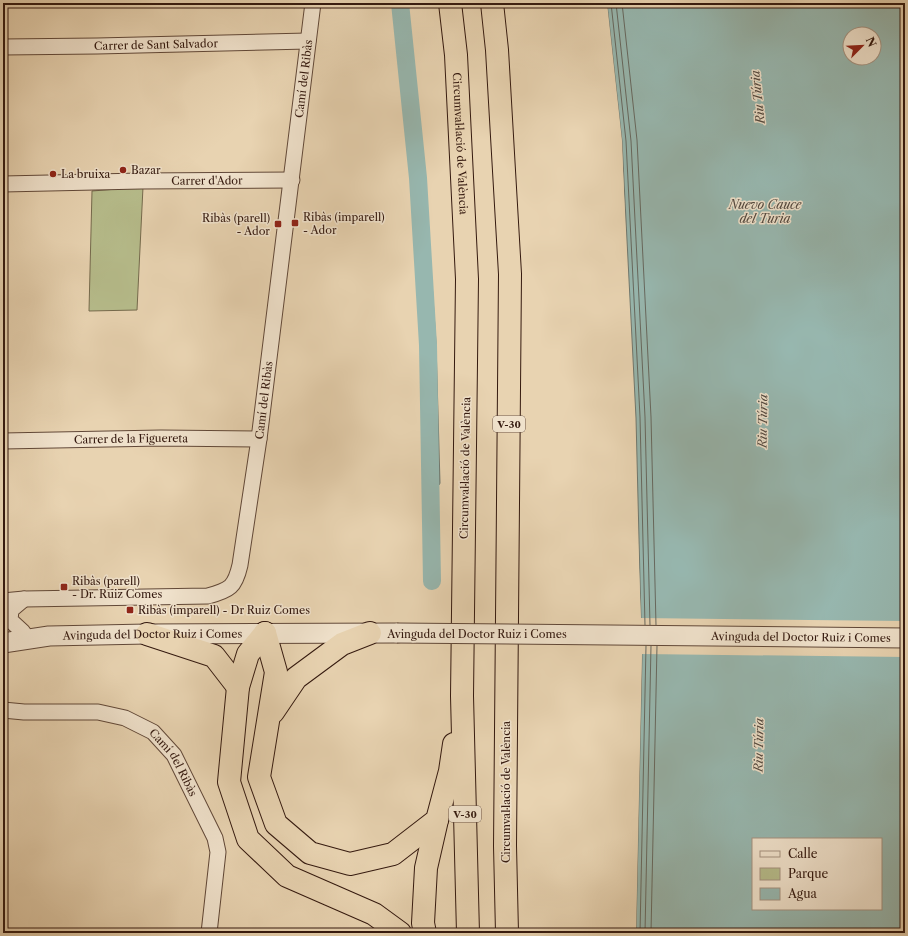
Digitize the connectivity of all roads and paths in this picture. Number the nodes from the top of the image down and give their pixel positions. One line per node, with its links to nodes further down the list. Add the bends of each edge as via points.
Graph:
1 (313, 3): 4 (street, Camí del Ribàs)
2 (450, 3): 22 (highway, Circumval·lació de València / V-30, via 456,55 467,279)
3 (492, 3): 30 (highway, Circumval·lació de València / V-30, via 510,274 505,838)
4 (308, 41): 5 (street, Carrer de Sant Salvador); 6 (street, Camí del Ribàs)
5 (3, 47)
6 (292, 180): 7 (street, Carrer d'Ador); 8 (street, Camí del Ribàs)
7 (3, 184)
8 (259, 439): 9 (street, Carrer de la Figuereta); 10 (street, Camí del Ribàs, via 240,565 236,580 230,588 208,596)
9 (3, 441)
10 (24, 599): 11 (street, Camí del Ribàs); 12 (street, Camí del Ribàs); 14 (street, via 11,610 10,620)
11 (3, 601)
12 (3, 606)
13 (3, 630): 14 (street, Avinguda del Doctor Ruiz i Comes)
14 (23, 632): 18 (street, Avinguda del Doctor Ruiz i Comes)
15 (265, 633): 16 (street, Avinguda del Doctor Ruiz i Comes); 17 (street, Avinguda del Doctor Ruiz i Comes); 21 (highway, via 248,654); 24 (highway, via 276,672)
16 (370, 633): 19 (street, Avinguda del Doctor Ruiz i Comes, bridge); 24 (highway, via 342,644 296,678)
17 (147, 634): 18 (street, Avinguda del Doctor Ruiz i Comes); 21 (highway, via 214,656)
18 (48, 636): 20 (street, Avinguda del Doctor Ruiz i Comes)
19 (905, 638)
20 (3, 643)
21 (238, 687): 27 (highway, via 229,782 248,839 287,876 374,914)
22 (462, 696): 25 (highway, via 450,771); 29 (highway, Circumval·lació de València / V-30)
23 (6, 708): 26 (street, Camí del Ribàs, via 24,712 98,712 125,718 153,732 174,755 215,838 218,852)
24 (268, 720): 25 (highway, via 259,777 276,824 310,853 350,864 394,854)
25 (437, 820): 28 (highway, via 426,868 423,923)
26 (208, 933)
27 (400, 933)
28 (425, 933)
29 (468, 933)
30 (508, 933)

